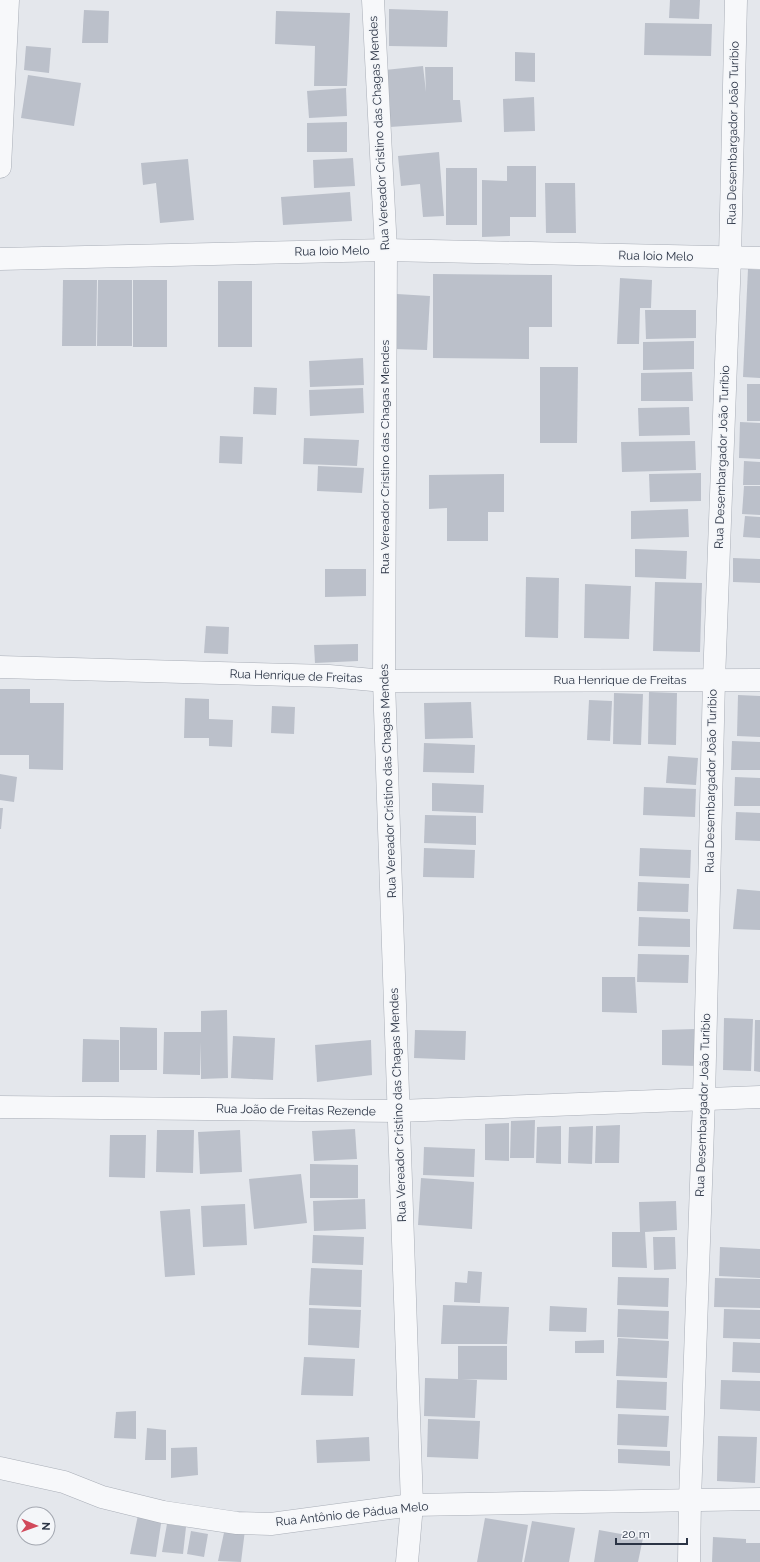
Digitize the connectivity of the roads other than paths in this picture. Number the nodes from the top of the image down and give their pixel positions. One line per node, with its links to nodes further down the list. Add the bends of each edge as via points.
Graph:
1 (8, 0): 4 (street)
2 (373, 0): 5 (street, Rua Vereador Cristino das Chagas Mendes)
3 (736, 0): 6 (street, Rua Desembargador João Turíbio)
4 (0, 168)
5 (386, 250): 6 (street, Rua Ioio Melo); 8 (street, Rua Ioio Melo); 12 (street, Rua Vereador Cristino das Chagas Mendes)
6 (730, 257): 7 (street, Rua Ioio Melo); 10 (street, Rua Desembargador João Turíbio)
7 (760, 258)
8 (0, 259)
9 (0, 667): 12 (street, Rua Henrique de Freitas, via 321,676)
10 (714, 680): 11 (street, Rua Henrique de Freitas); 12 (street, Rua Henrique de Freitas); 14 (street, Rua Desembargador João Turíbio)
11 (760, 680)
12 (384, 681): 16 (street, Rua Vereador Cristino das Chagas Mendes)
13 (760, 1097): 14 (street, Rua João de Freitas Rezende)
14 (704, 1098): 16 (street, Rua João de Freitas Rezende); 19 (street, Rua Desembargador João Turíbio)
15 (0, 1107): 16 (street, Rua João de Freitas Rezende)
16 (398, 1111): 20 (street, Rua Vereador Cristino das Chagas Mendes)
17 (0, 1468): 20 (street, Rua Antônio de Pádua Melo, via 64,1482 102,1497 162,1512 237,1523 271,1524)
18 (760, 1499): 19 (street, Rua Antônio de Pádua Melo)
19 (690, 1500): 20 (street, Rua Antônio de Pádua Melo); 22 (street, Rua Desembargador João Turíbio)
20 (412, 1506): 21 (street, Rua Vereador Cristino das Chagas Mendes)
21 (407, 1562)
22 (689, 1562)

